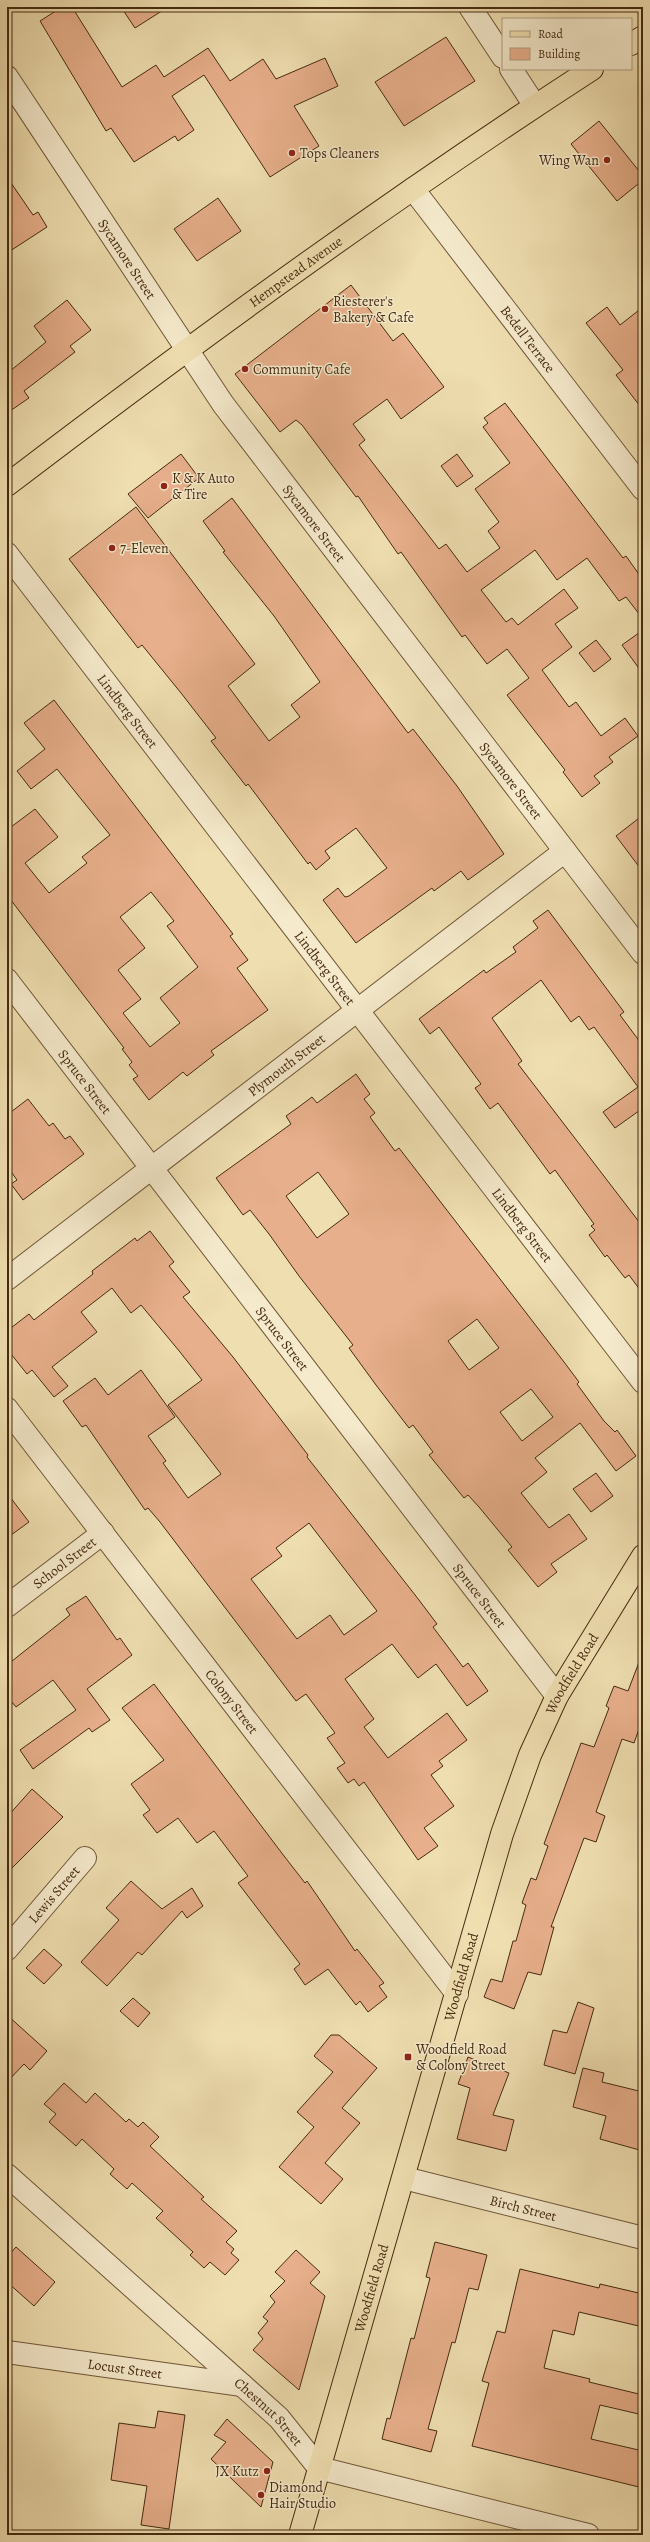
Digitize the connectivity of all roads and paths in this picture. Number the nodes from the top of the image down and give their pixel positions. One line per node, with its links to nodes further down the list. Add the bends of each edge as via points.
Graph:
1 (470, 7): 4 (street)
2 (643, 37): 3 (main road)
3 (632, 43)
4 (502, 55)
5 (512, 70): 8 (street)
6 (590, 70): 8 (main road, Hempstead Avenue)
7 (7, 77): 10 (street, Sycamore Street)
8 (535, 106): 9 (main road, Hempstead Avenue)
9 (413, 188): 10 (main road, Hempstead Avenue); 12 (street, Bedell Terrace)
10 (187, 350): 11 (main road, Hempstead Avenue); 14 (street, Sycamore Street, via 223,404)
11 (7, 486)
12 (643, 489)
13 (7, 554): 17 (street, Lindberg Street)
14 (565, 851): 15 (street, Sycamore Street); 17 (street, Plymouth Street)
15 (643, 953)
16 (7, 980): 18 (street, Spruce Street)
17 (358, 1009): 18 (street, Plymouth Street); 20 (street, Lindberg Street)
18 (152, 1168): 19 (street, Plymouth Street); 25 (street, Spruce Street)
19 (7, 1279)
20 (643, 1382)
21 (7, 1409): 22 (street, Colony Street)
22 (103, 1533): 24 (street, School Street); 28 (street, Colony Street)
23 (643, 1556): 25 (main road, Woodfield Road)
24 (7, 1606)
25 (557, 1696): 28 (main road, Woodfield Road, via 530,1755 502,1834)
26 (85, 1858): 27 (street, Lewis Street)
27 (7, 1949)
28 (457, 1994): 30 (main road, Woodfield Road)
29 (7, 2175): 33 (street, Chestnut Street)
30 (404, 2178): 31 (street, Birch Street); 34 (main road, Woodfield Road)
31 (643, 2238)
32 (7, 2352): 33 (street, Locust Street)
33 (242, 2384): 34 (street, Chestnut Street, via 279,2418)
34 (319, 2468): 35 (main road, Woodfield Road); 36 (street)
35 (300, 2535)
36 (588, 2535)

